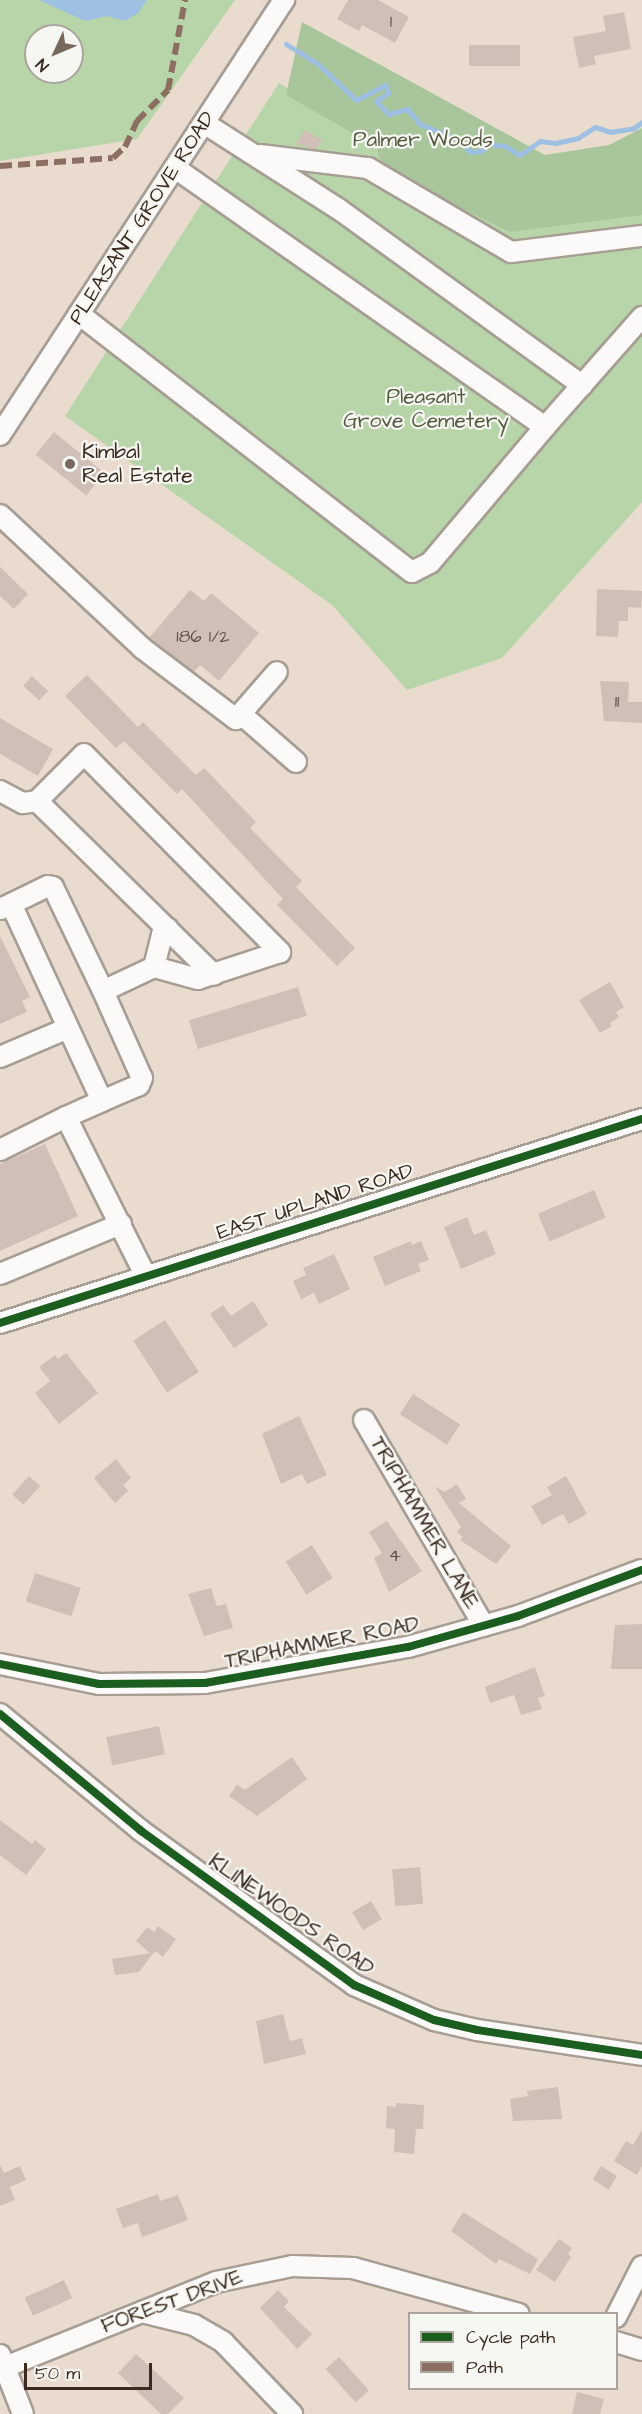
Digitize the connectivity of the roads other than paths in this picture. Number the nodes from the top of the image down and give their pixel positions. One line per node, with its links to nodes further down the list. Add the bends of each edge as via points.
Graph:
1 (284, 0): 2 (street, PLEASANT GROVE ROAD)
2 (204, 123): 3 (street); 4 (street, PLEASANT GROVE ROAD)
3 (254, 154): 5 (street, via 368,168 512,252); 8 (street, via 340,210)
4 (175, 168): 6 (street, PLEASANT GROVE ROAD); 9 (street)
5 (642, 236)
6 (79, 314): 9 (street, via 412,572 430,563); 10 (street, PLEASANT GROVE ROAD)
7 (642, 317): 8 (street)
8 (582, 384): 9 (street)
9 (545, 427)
10 (0, 435)
11 (0, 515): 13 (street, via 142,648 236,719)
12 (278, 672): 13 (street)
13 (241, 714): 14 (street)
14 (296, 762)
15 (0, 791): 16 (street, via 23,803)
16 (37, 801): 18 (street); 20 (street, via 84,754 280,952)
17 (6, 907): 21 (street, via 53,887); 22 (street)
18 (168, 928): 19 (street, via 162,933); 20 (street)
19 (154, 967): 20 (street, via 198,980); 21 (street)
20 (214, 975)
21 (103, 991): 24 (street, via 142,1078 139,1084)
22 (68, 1028): 23 (street); 24 (street)
23 (0, 1057)
24 (102, 1101): 25 (street)
25 (66, 1118): 27 (street); 28 (street)
26 (642, 1119): 30 (street, EAST UPLAND ROAD)
27 (0, 1150)
28 (121, 1224): 29 (street); 30 (street)
29 (0, 1274)
30 (146, 1275): 31 (street, EAST UPLAND ROAD)
31 (0, 1323)
32 (364, 1420): 34 (street, TRIPHAMMER LANE)
33 (642, 1570): 34 (street, TRIPHAMMER ROAD)
34 (484, 1626): 35 (street, TRIPHAMMER ROAD, via 374,1655 205,1683 99,1684)
35 (0, 1664)
36 (0, 1714): 37 (street, KLINEWOODS ROAD, via 140,1830 354,1985 445,2022)
37 (642, 2055)
38 (642, 2266): 41 (street)
39 (142, 2312): 40 (street, FOREST DRIVE, via 232,2277 292,2266 322,2266 397,2277); 44 (street, FOREST DRIVE); 46 (street, via 194,2325 223,2342)
40 (516, 2312)
41 (618, 2313)
42 (618, 2343): 43 (street)
43 (642, 2350)
44 (2, 2361): 45 (street)
45 (23, 2414)
46 (292, 2414)

